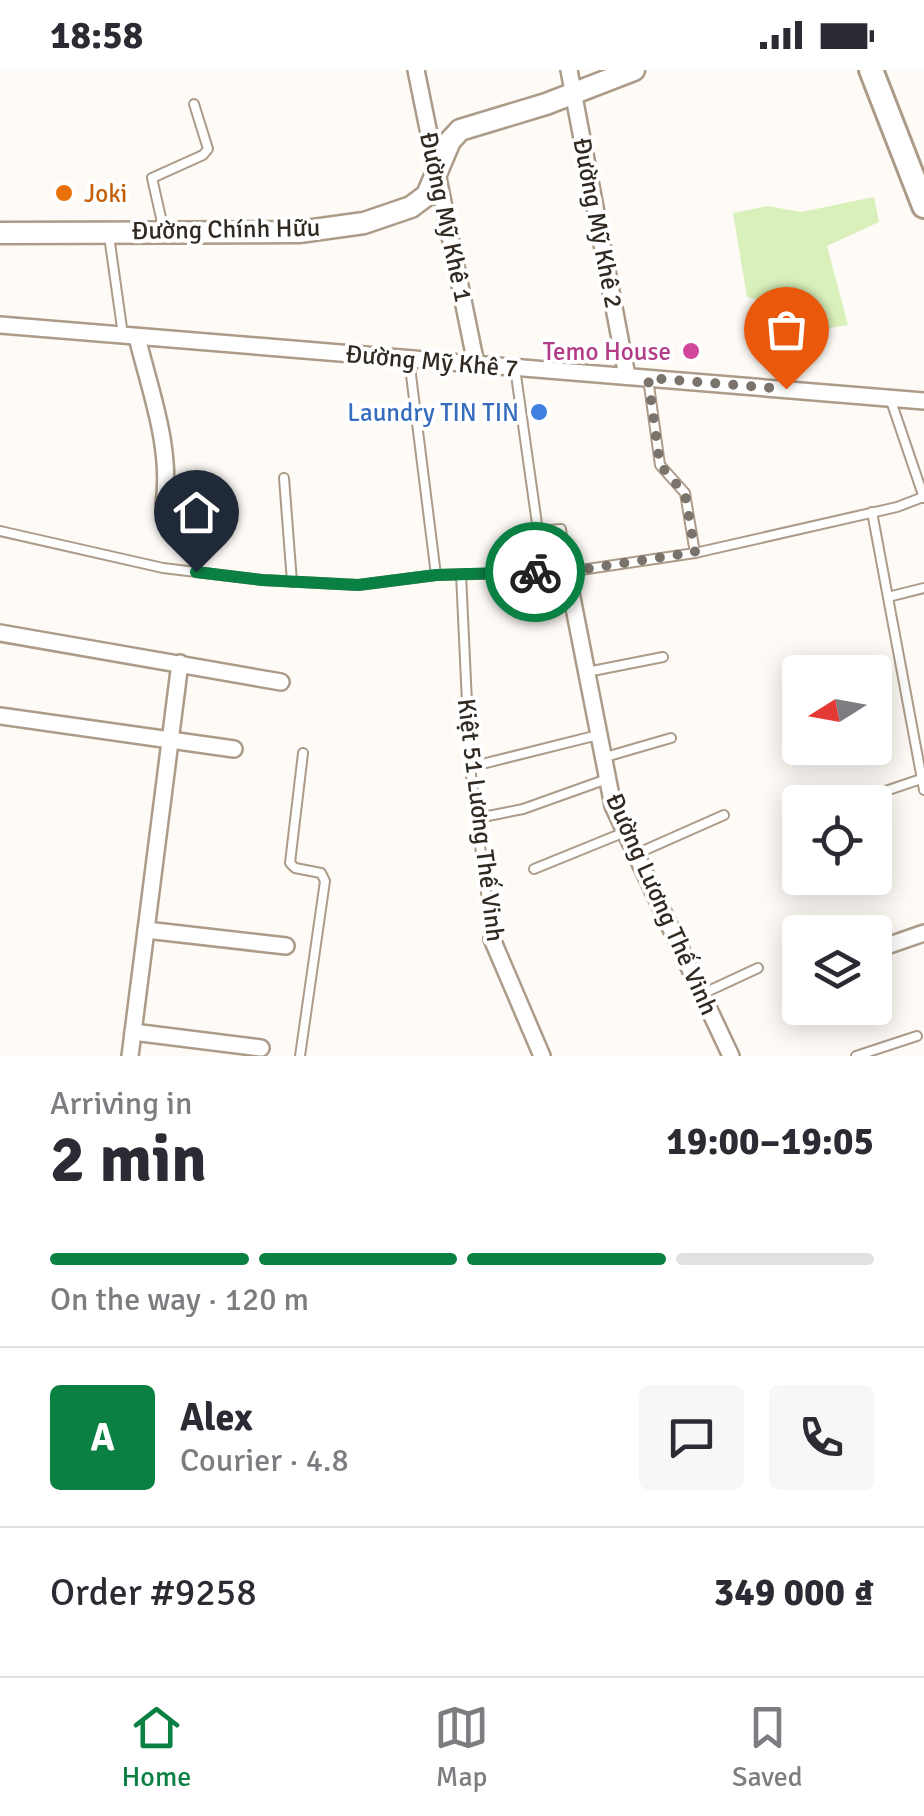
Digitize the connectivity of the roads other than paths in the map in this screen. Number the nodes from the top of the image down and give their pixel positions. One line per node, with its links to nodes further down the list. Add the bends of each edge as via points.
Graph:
1 (416, 70): 7 (street, Đường Mỹ Khê 1)
2 (569, 70): 5 (street, Đường Mỹ Khê 2)
3 (634, 70): 5 (street, Đường Chính Hữu)
4 (872, 70): 8 (main road)
5 (574, 92): 7 (street, Đường Chính Hữu, via 460,130); 17 (street, Đường Mỹ Khê 2)
6 (194, 104): 9 (lane, via 208,150 152,178)
7 (438, 177): 9 (street, Đường Chính Hữu, via 411,206 364,223 299,232); 15 (street, Đường Mỹ Khê 1)
8 (924, 206)
9 (164, 230): 10 (street, Đường Chính Hữu)
10 (108, 232): 11 (street, Đường Chính Hữu); 13 (lane)
11 (0, 234)
12 (0, 325): 13 (street, Đường Mỹ Khê 7)
13 (130, 336): 14 (street, Đường Mỹ Khê 7); 23 (street, via 162,438)
14 (409, 358): 15 (street, Đường Mỹ Khê 7); 29 (lane)
15 (476, 364): 16 (street, Đường Mỹ Khê 7)
16 (515, 367): 17 (street, Đường Mỹ Khê 7); 27 (lane, via 538,531 561,530)
17 (627, 376): 18 (street, Đường Mỹ Khê 7)
18 (648, 378): 19 (street, Đường Mỹ Khê 7); 26 (lane, via 660,465 685,494)
19 (890, 398): 20 (street, Đường Mỹ Khê 7); 22 (lane)
20 (924, 401)
21 (284, 478): 30 (lane)
22 (924, 498): 24 (lane)
23 (164, 504)
24 (872, 512): 26 (lane); 32 (lane)
25 (0, 531): 30 (lane, via 163,568)
26 (695, 552): 27 (lane)
27 (567, 572): 28 (lane); 36 (street, Đường Lương Thế Vinh)
28 (461, 574): 29 (lane); 45 (lane, Kiệt 51 Lương Thế Vinh)
29 (436, 575): 30 (lane, via 358,585)
30 (292, 582)
31 (924, 588): 32 (lane)
32 (888, 597): 47 (lane)
33 (0, 632): 35 (street)
34 (663, 656): 36 (lane)
35 (180, 662): 37 (street); 41 (street)
36 (587, 672): 39 (street, Đường Lương Thế Vinh)
37 (281, 682)
38 (0, 716): 41 (street)
39 (598, 734): 44 (street, Đường Lương Thế Vinh); 45 (lane)
40 (671, 738): 44 (lane)
41 (170, 740): 42 (street); 55 (street)
42 (234, 749)
43 (303, 754): 66 (lane, via 290,863 321,873 325,882)
44 (602, 758): 46 (street, Đường Lương Thế Vinh)
45 (470, 767): 51 (lane, Kiệt 51 Lương Thế Vinh)
46 (606, 779): 51 (lane, via 523,810); 52 (street, Đường Lương Thế Vinh)
47 (922, 779): 48 (lane); 49 (lane)
48 (892, 789)
49 (924, 790)
50 (724, 816): 53 (lane)
51 (478, 818): 57 (lane, Kiệt 51 Lương Thế Vinh)
52 (626, 832): 53 (street, Đường Lương Thế Vinh); 54 (lane)
53 (636, 854): 61 (street, Đường Lương Thế Vinh)
54 (534, 869)
55 (146, 930): 59 (street); 62 (street)
56 (924, 933): 58 (street)
57 (492, 939): 67 (street, Kiệt 51 Lương Thế Vinh)
58 (892, 944)
59 (286, 946)
60 (758, 968): 61 (lane)
61 (702, 994): 68 (street, Đường Lương Thế Vinh)
62 (133, 1032): 64 (street); 65 (street)
63 (918, 1036): 69 (lane)
64 (261, 1048)
65 (130, 1056)
66 (300, 1056)
67 (542, 1056)
68 (731, 1056)
69 (856, 1056)

